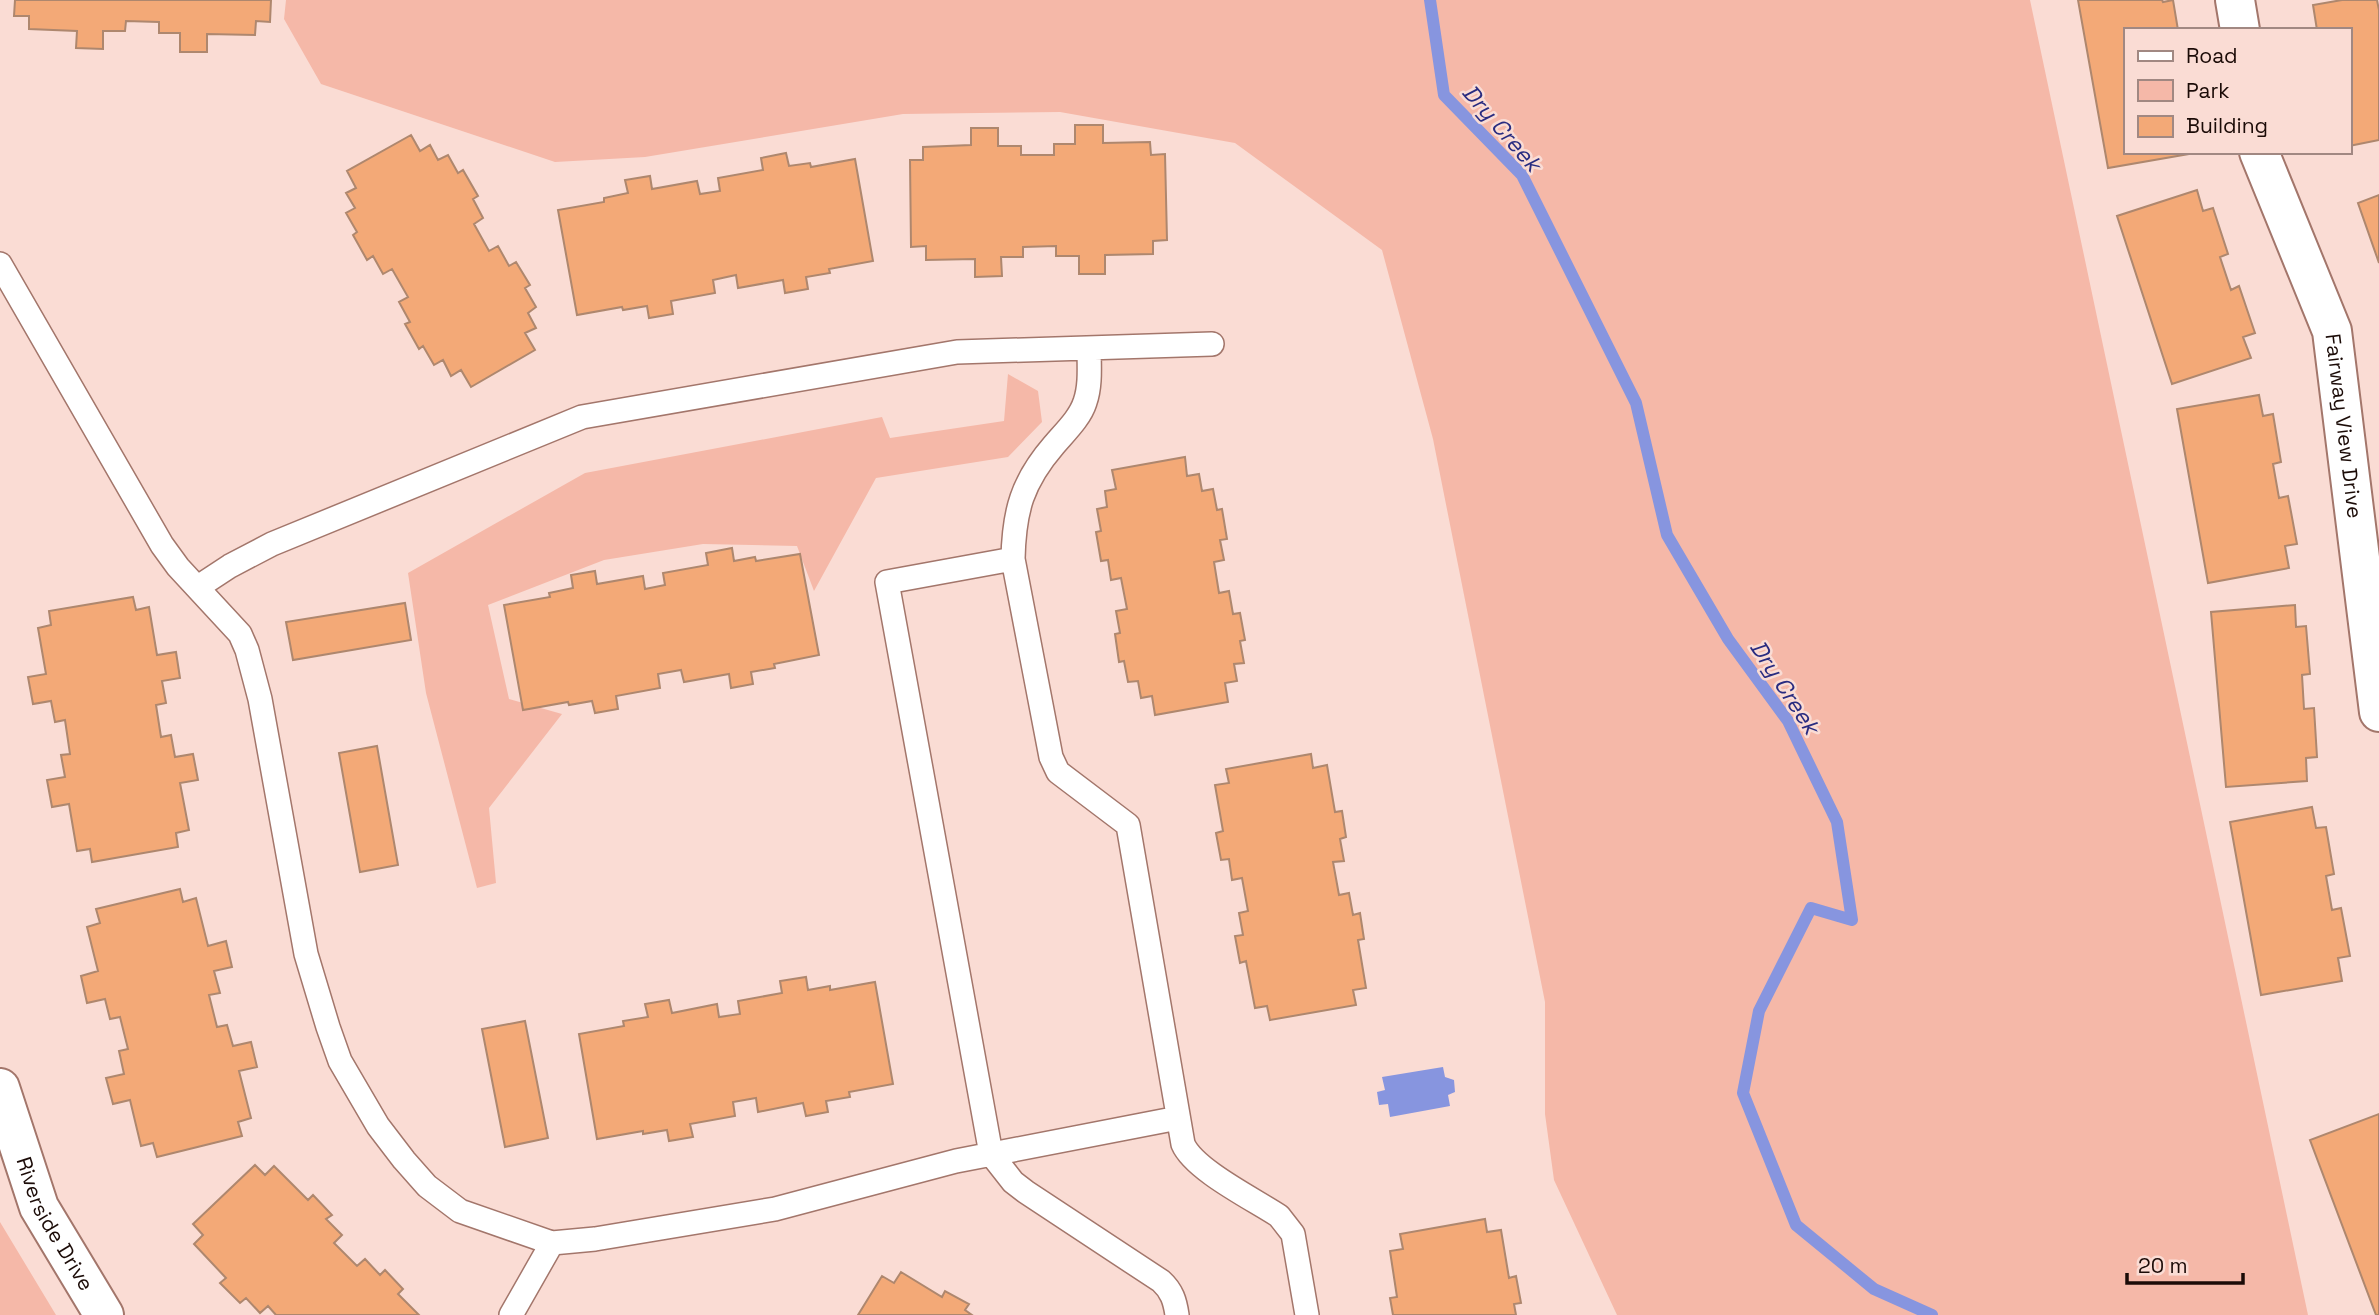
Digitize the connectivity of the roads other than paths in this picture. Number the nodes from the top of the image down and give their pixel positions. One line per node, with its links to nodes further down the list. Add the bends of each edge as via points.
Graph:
1 (2235, 0): 2 (street)
2 (2239, 28)
3 (2260, 154): 9 (street, Fairway View Drive, via 2332,331)
4 (0, 264): 8 (lane, via 162,545)
5 (1212, 344): 6 (lane)
6 (1089, 348): 7 (lane, via 1086,401 1023,492 1014,528); 8 (lane, via 957,352 583,417 271,544)
7 (1013, 559): 11 (lane, via 1053,765 1124,821 1131,833); 12 (lane, via 887,582)
8 (198, 587): 13 (lane, via 240,634 247,650 306,954 340,1061 404,1160 427,1186 472,1215)
9 (2379, 712)
10 (0, 1088): 14 (street, Riverside Drive, via 39,1207)
11 (1178, 1118): 12 (lane); 17 (lane, via 1183,1144 1192,1159 1290,1227)
12 (991, 1154): 13 (lane, via 775,1209); 16 (lane, via 1019,1187 1161,1281 1169,1288)
13 (552, 1243): 15 (lane)
14 (104, 1315)
15 (511, 1315)
16 (1177, 1315)
17 (1307, 1315)

